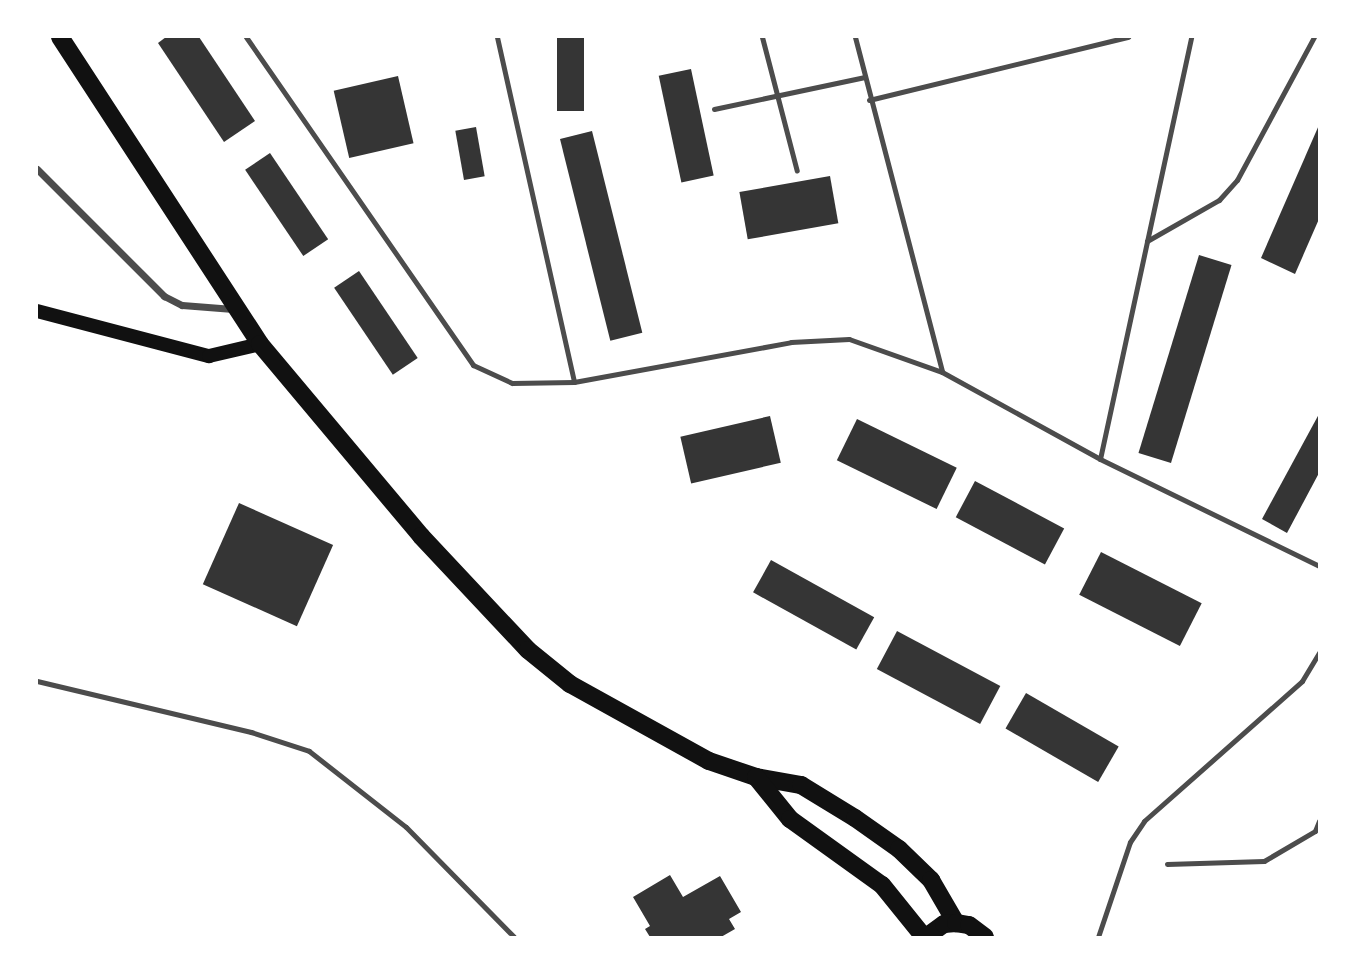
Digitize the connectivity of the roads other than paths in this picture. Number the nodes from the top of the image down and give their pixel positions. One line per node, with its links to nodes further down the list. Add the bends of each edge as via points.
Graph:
1 (60, 37): 16 (main road)
2 (246, 37): 20 (lane, via 473,365 512,383)
3 (497, 37): 20 (lane)
4 (762, 37): 10 (lane)
5 (855, 37): 9 (lane)
6 (1128, 37): 11 (lane)
7 (1191, 37): 15 (lane)
8 (1314, 37): 15 (lane, via 1237,180 1219,200)
9 (864, 77): 10 (lane); 11 (lane)
10 (778, 95): 12 (lane); 14 (lane)
11 (869, 100): 19 (lane)
12 (714, 109)
13 (37, 169): 16 (street, via 164,296 182,304)
14 (797, 171)
15 (1147, 241): 21 (lane)
16 (237, 309): 18 (main road)
17 (37, 311): 18 (main road, via 209,356)
18 (260, 344): 25 (main road, via 421,536 528,650 608,706 709,761)
19 (942, 372): 20 (lane, via 849,340 791,342); 21 (lane)
20 (573, 382)
21 (1100, 459): 22 (lane)
22 (1319, 566)
23 (1319, 653): 32 (lane, via 1302,681 1144,821 1130,842)
24 (37, 681): 29 (lane, via 251,732 309,751 407,827)
25 (756, 777): 28 (main road, via 801,785 899,849 931,880); 30 (main road, via 790,819 882,885)
26 (1319, 821): 27 (lane, via 1315,831 1264,861)
27 (1167, 864)
28 (956, 922): 30 (main road); 31 (main road)
29 (514, 937)
30 (925, 937)
31 (985, 937)
32 (1098, 937)

